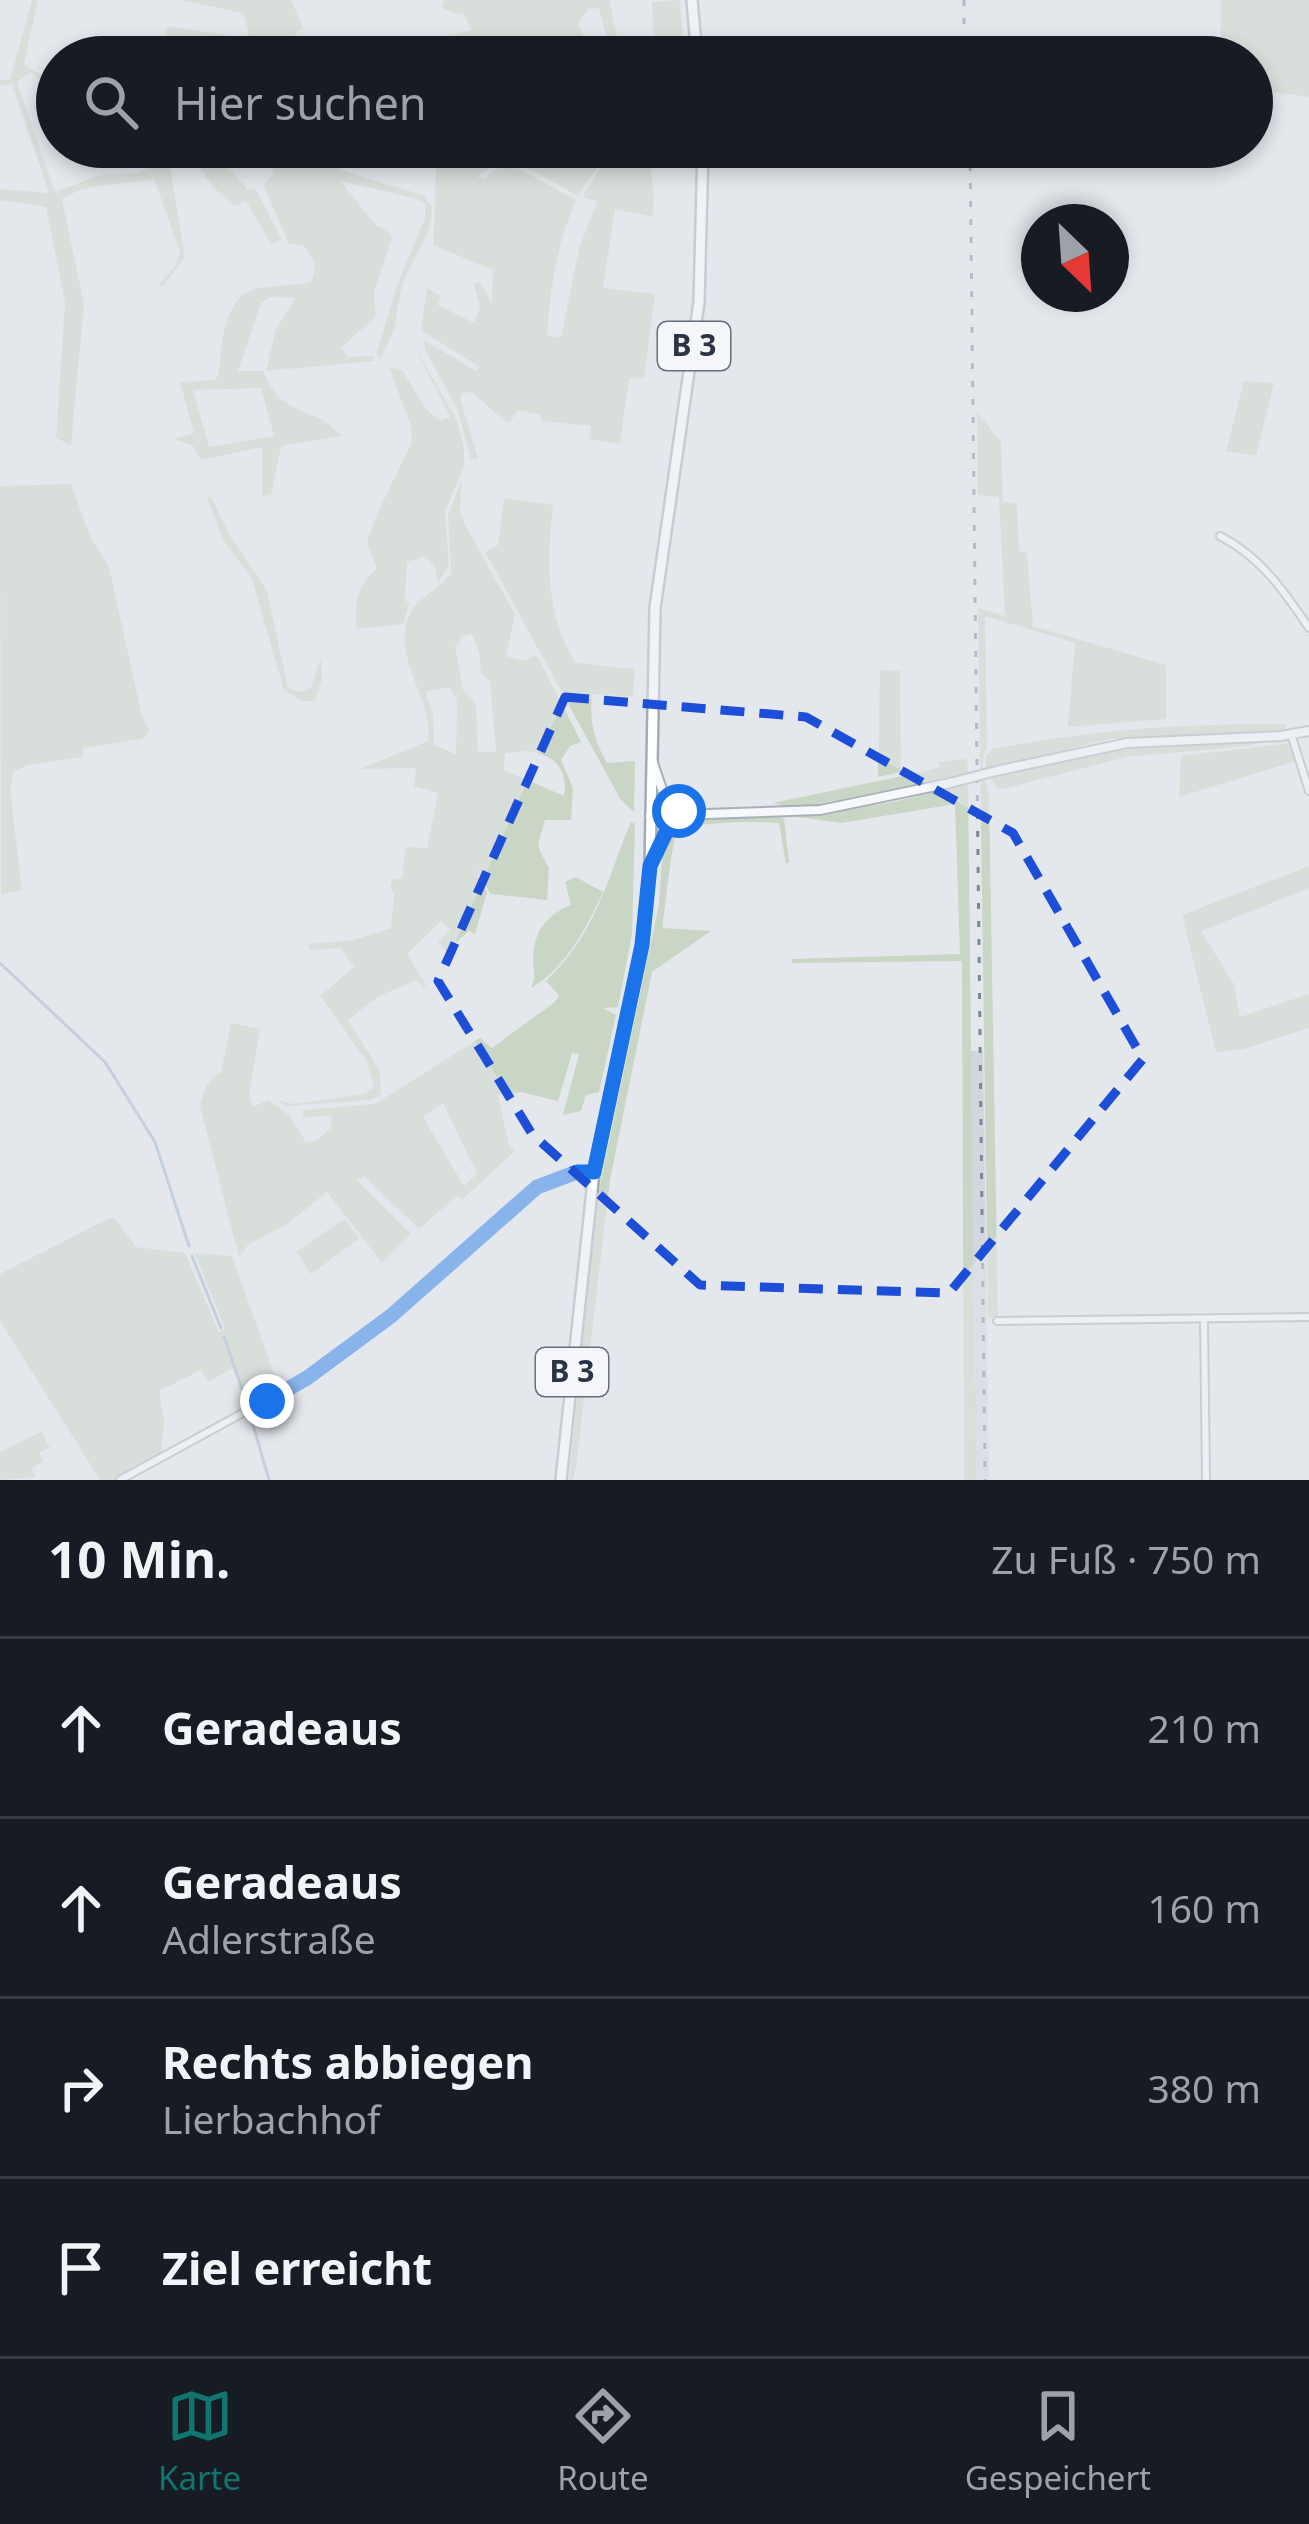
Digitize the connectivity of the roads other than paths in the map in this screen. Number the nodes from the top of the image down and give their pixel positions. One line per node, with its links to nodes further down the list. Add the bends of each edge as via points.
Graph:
1 (692, 0): 2 (main road)
2 (695, 36)
3 (702, 168): 8 (main road, B 3, via 699,302 655,608)
4 (1220, 536): 5 (street, via 1263,566)
5 (1309, 628)
6 (1309, 730): 7 (street)
7 (1291, 734): 9 (street); 10 (street, bridge, via 1127,743 820,810)
8 (652, 760): 10 (street, via 666,801); 11 (main road, B 3)
9 (1309, 791)
10 (688, 815): 11 (street); 12 (street, via 669,826)
11 (650, 816): 12 (main road, B 3)
12 (650, 866): 13 (main road, B 3, via 642,945)
13 (594, 1172): 17 (street, via 537,1187 307,1378); 18 (main road, B 3)
14 (1309, 1317): 15 (street)
15 (1204, 1319): 16 (street); 19 (street)
16 (997, 1321)
17 (120, 1480)
18 (561, 1480)
19 (1206, 1480)

